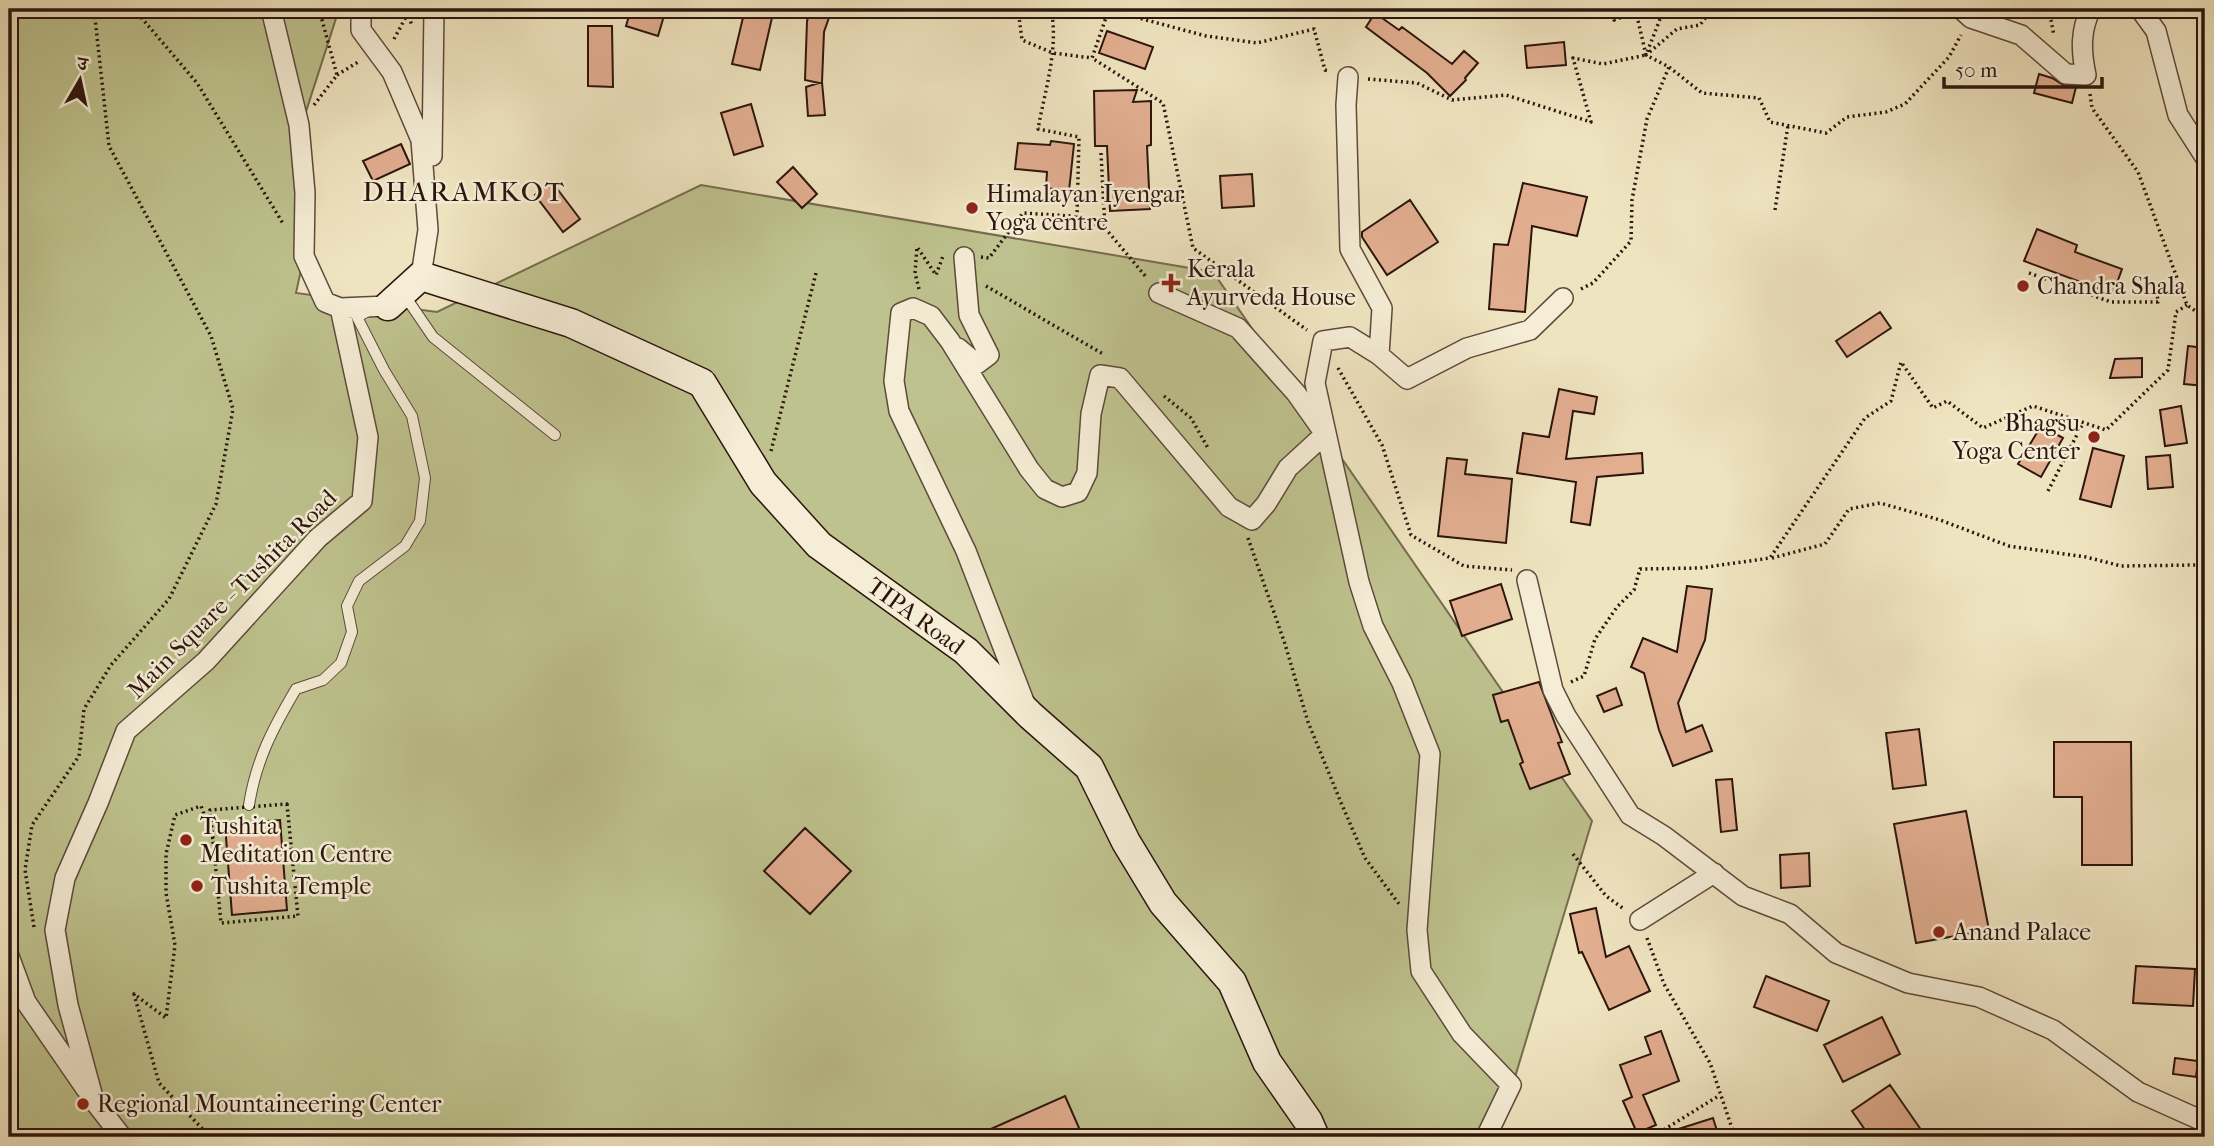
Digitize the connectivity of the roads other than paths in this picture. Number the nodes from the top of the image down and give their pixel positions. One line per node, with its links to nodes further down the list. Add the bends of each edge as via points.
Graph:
1 (271, 9): 14 (street, via 299,125 304,256 325,302)
2 (361, 9): 9 (street, via 361,30 392,72 421,140)
3 (2091, 9): 6 (street, via 2081,52 2086,75 2066,74 2021,35)
4 (2140, 9): 8 (street, via 2156,31 2178,115)
5 (425, 14): 9 (street, via 432,193)
6 (1966, 14)
7 (1348, 77): 16 (street, via 1350,249 1382,308)
8 (2205, 157)
9 (428, 230): 12 (street)
10 (965, 266): 15 (street, via 969,316 989,355 976,364)
11 (1159, 293): 17 (street, via 1238,328 1296,393)
12 (397, 295): 14 (street); 18 (lane, via 433,337); 20 (street, TIPA Road, via 571,323 702,383 763,483 819,545 966,651); 21 (lane, via 357,317 412,416 425,478 420,521 405,546 359,581 347,606 352,632 341,663 323,680 296,689 267,739)
13 (1563, 298): 16 (street, via 1530,330 1467,348 1407,379)
14 (340, 309): 25 (street, Main Square - Tushita Road, via 368,438 362,500 318,538 206,661 126,731 65,878 55,930 68,1005)
15 (950, 341): 17 (street, via 1029,469 1045,489 1062,497 1078,492 1087,473 1091,414 1100,375 1120,378 1229,507 1251,520 1288,468); 20 (street, via 931,316 913,308 901,313 894,381 899,411 966,551)
16 (1379, 355): 17 (street, via 1350,337 1323,341 1315,383)
17 (1325, 434): 29 (street, via 1359,582 1430,754 1417,930 1421,971 1462,1034 1511,1085)
18 (555, 435)
19 (1527, 580): 22 (street, via 1553,690 1566,716 1630,815)
20 (1030, 715): 28 (street, TIPA Road, via 1089,767 1163,903 1232,982 1267,1062)
21 (248, 805)
22 (1714, 873): 23 (street); 26 (street, via 1743,896 1790,914 1836,953 1908,983 1979,998 2053,1030 2138,1092)
23 (1640, 920)
24 (9, 956): 25 (street, via 26,1002)
25 (94, 1101): 27 (street, Main Square - Tushita Road)
26 (2205, 1122)
27 (122, 1137)
28 (1315, 1137)
29 (1486, 1137)

